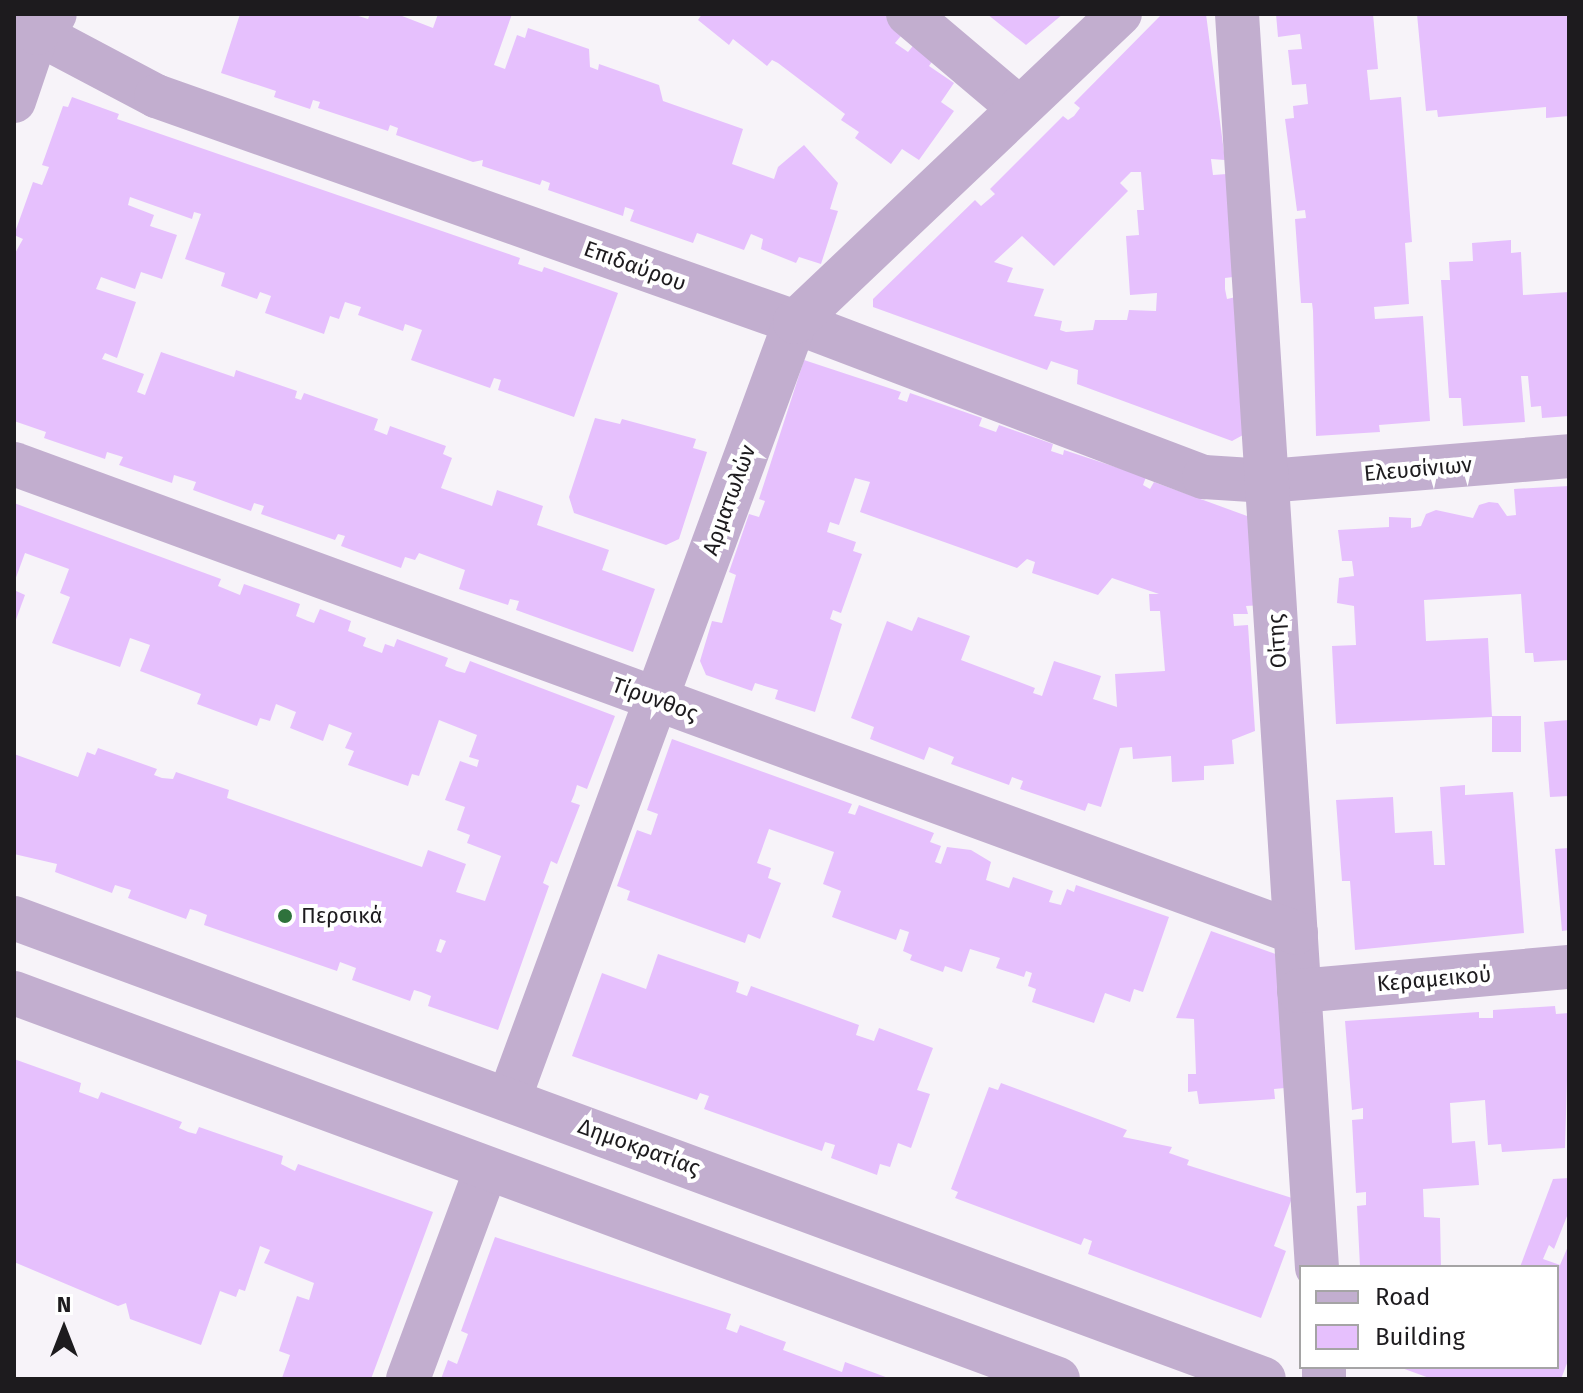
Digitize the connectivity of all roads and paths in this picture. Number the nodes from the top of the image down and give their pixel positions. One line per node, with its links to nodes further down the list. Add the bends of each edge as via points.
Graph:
1 (908, 14): 6 (street)
2 (1120, 14): 6 (street, Αρματωλών)
3 (1237, 14): 10 (street, Οίτης)
4 (37, 20): 5 (street); 7 (street, Επιδαύρου, via 156,96)
5 (14, 101)
6 (1018, 107): 7 (street, Αρματωλών)
7 (795, 322): 10 (street, Επιδαύρου, via 1204,477); 11 (street, Αρματωλών)
8 (1569, 456): 10 (street, Ελευσίνιων)
9 (14, 464): 11 (street, Τίρυνθος)
10 (1267, 481): 13 (street, Οίτης)
11 (655, 699): 13 (street, Τίρυνθος); 17 (street, Αρματωλών)
12 (14, 918): 17 (street, Δημοκρατίας)
13 (1296, 933): 15 (street, Οίτης)
14 (1569, 967): 15 (street, Κεραµεικού)
15 (1299, 991): 19 (street, Οίτης)
16 (14, 993): 18 (street)
17 (509, 1099): 22 (street, Δημοκρατίας)
18 (486, 1169): 20 (street); 21 (street)
19 (1317, 1265)
20 (408, 1379)
21 (1058, 1379)
22 (1264, 1379)

